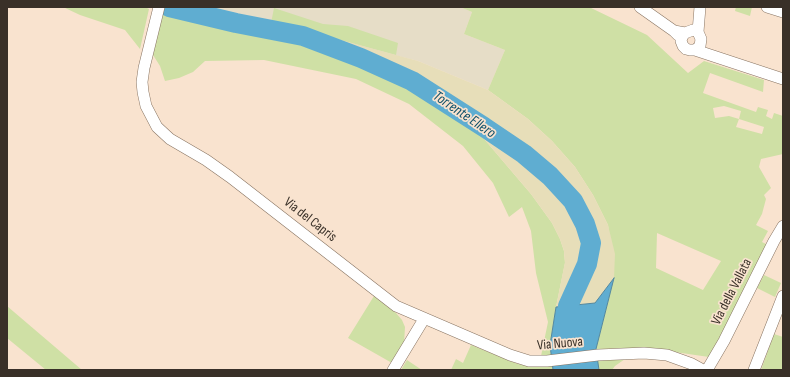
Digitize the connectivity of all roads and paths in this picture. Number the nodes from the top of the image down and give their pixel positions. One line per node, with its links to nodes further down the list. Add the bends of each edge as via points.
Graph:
1 (159, 7): 11 (street, Via del Capris, via 143,74 143,92 148,110 157,127 178,145 230,177 396,306)
2 (640, 7): 6 (street)
3 (700, 7): 6 (street)
4 (767, 7): 5 (street)
5 (783, 12)
6 (685, 31): 7 (street, via 702,39); 7 (street, via 683,46 686,49)
7 (701, 50): 8 (street)
8 (783, 79)
9 (783, 226): 14 (street, Via della Vallata)
10 (783, 297): 15 (street)
11 (424, 319): 12 (street); 13 (street, Via Nuova, via 520,359 534,362 598,355 660,354)
12 (393, 370)
13 (703, 370)
14 (707, 370)
15 (754, 370)

